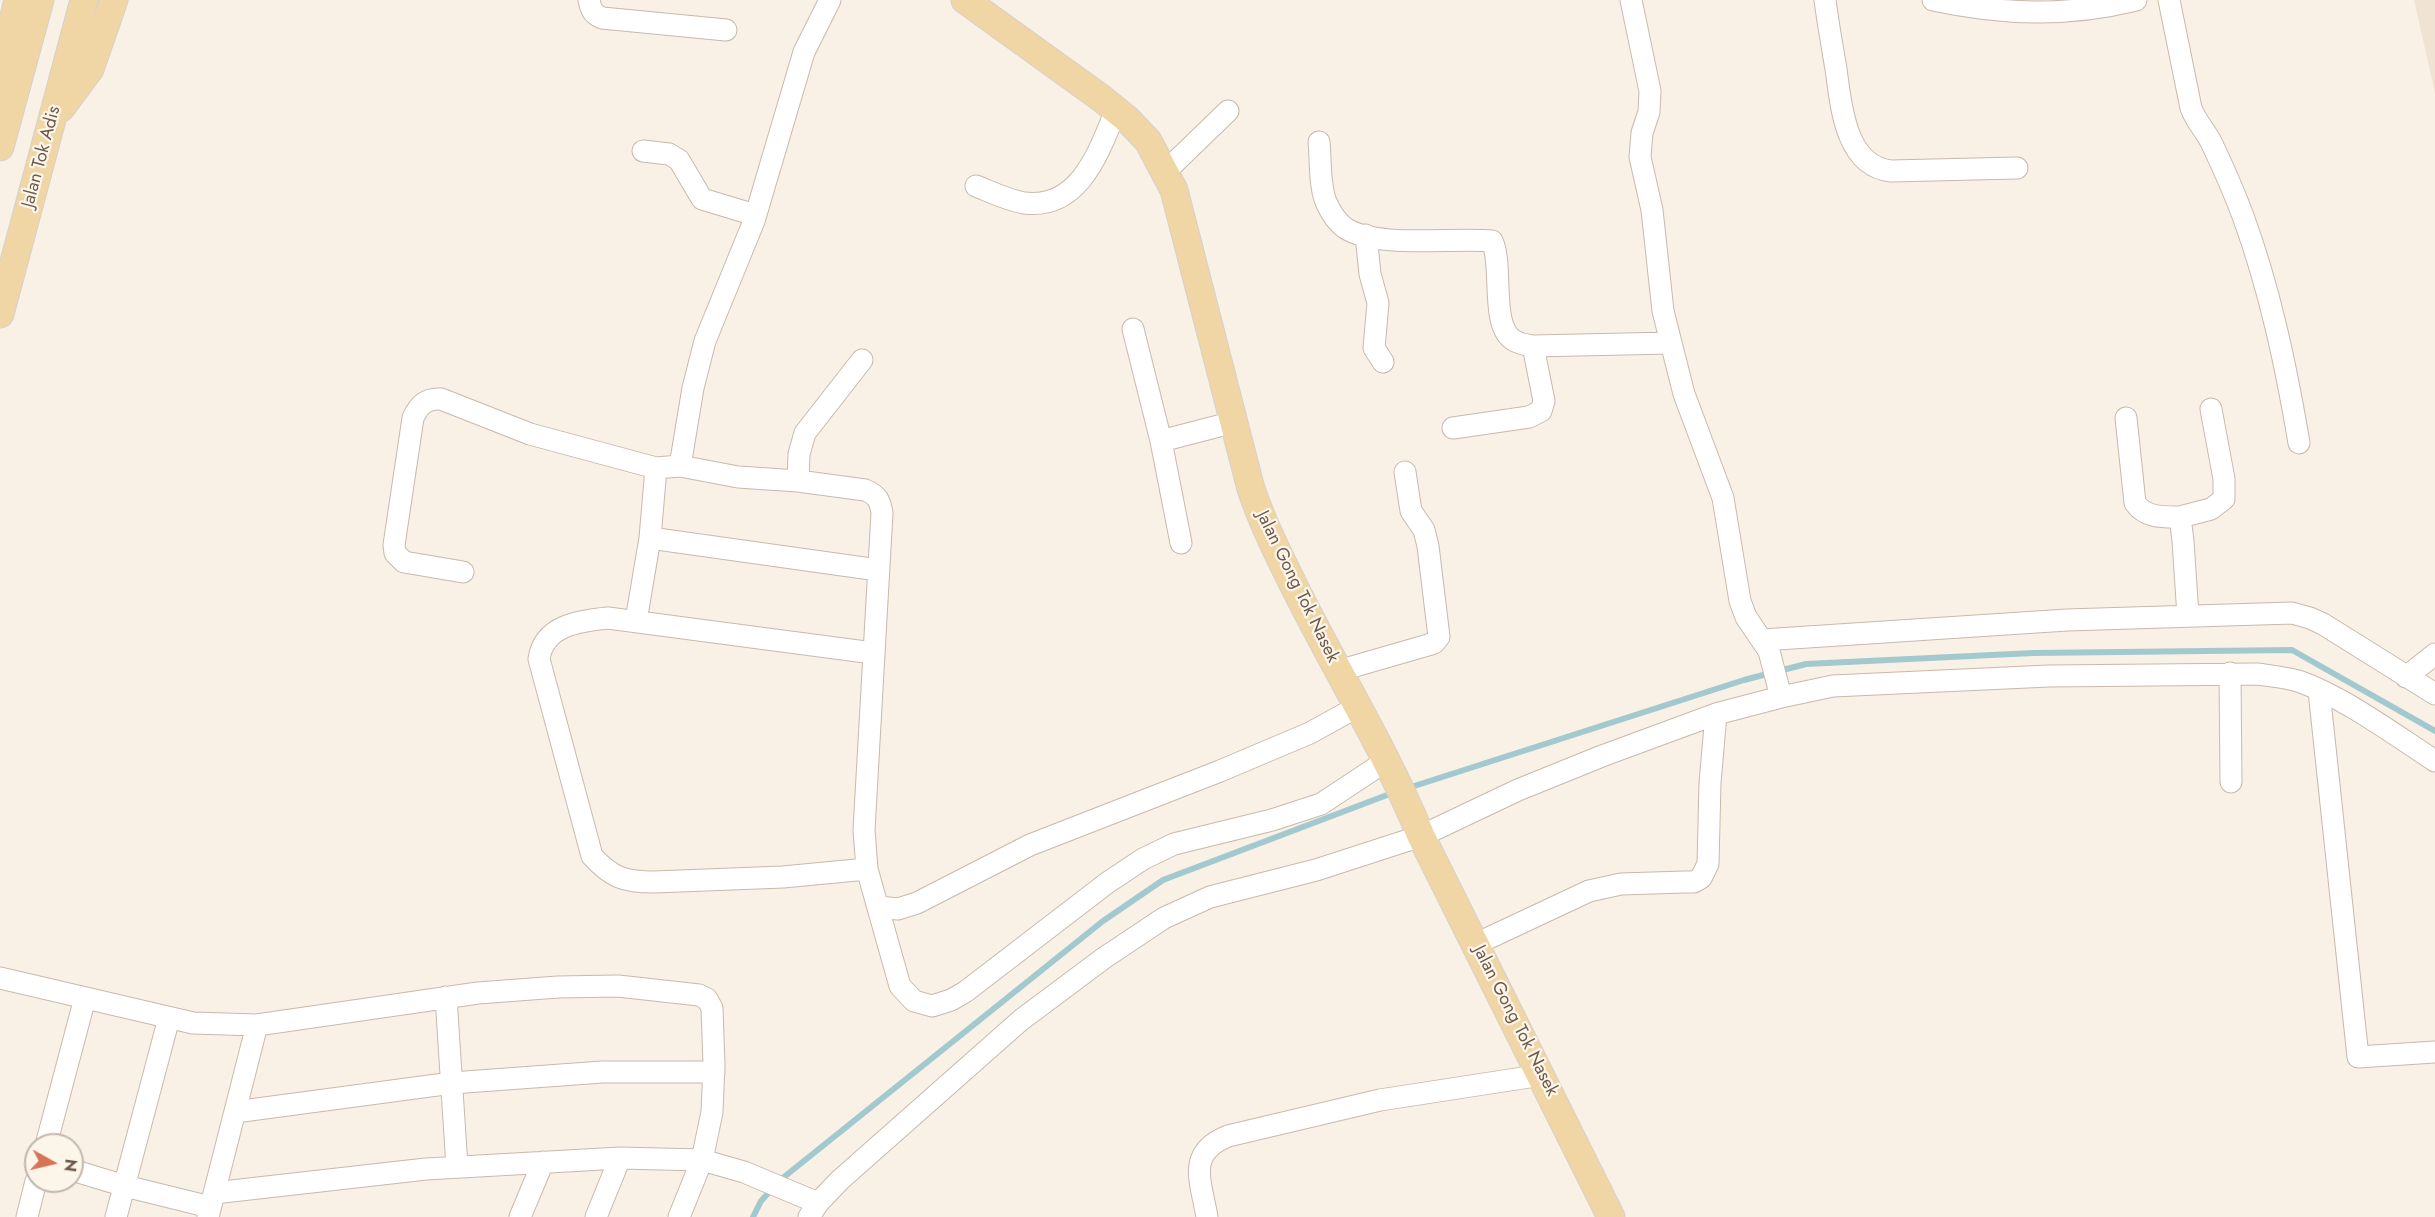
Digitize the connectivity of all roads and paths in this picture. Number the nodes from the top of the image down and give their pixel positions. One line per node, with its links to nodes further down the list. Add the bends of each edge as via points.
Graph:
1 (18, 0): 14 (main road, via 5,52)
2 (40, 0): 14 (main road)
3 (84, 0): 17 (main road, Jalan Tok Adis)
4 (114, 0): 17 (main road, via 90,69)
5 (589, 0): 13 (street, via 590,9 602,18)
6 (830, 0): 24 (street, via 804,52)
7 (965, 0): 15 (main road, Jalan Gong Tok Nasek)
8 (1631, 0): 28 (street, via 1650,91 1640,157 1652,210 1657,273)
9 (1825, 0): 21 (street, via 1844,120 1854,145 1868,163 1891,171)
10 (1933, 0): 11 (street, via 1999,12 2034,13 2105,8)
11 (2136, 0)
12 (2169, 0): 37 (street, via 2196,121 2216,153 2262,267)
13 (726, 30)
14 (11, 107): 19 (main road)
15 (1116, 110): 22 (main road, Jalan Gong Tok Nasek, via 1148,141); 23 (street, via 1088,171 1059,198 1022,202)
16 (1228, 111): 22 (street)
17 (53, 118): 26 (main road, Jalan Tok Adis)
18 (1319, 142): 25 (street, via 1326,201 1339,223)
19 (0, 147)
20 (643, 151): 24 (street, via 676,157 702,199)
21 (2017, 168)
22 (1166, 171): 34 (main road, Jalan Gong Tok Nasek)
23 (976, 186)
24 (756, 215): 38 (street, via 705,341)
25 (1366, 235): 29 (street, via 1435,242 1492,241 1505,333 1513,341); 31 (street, via 1378,303 1374,348)
26 (0, 314)
27 (1133, 329): 36 (street)
28 (1670, 343): 29 (street); 49 (street, via 1691,415 1723,498 1740,601)
29 (1533, 346): 35 (street, via 1544,401 1542,411 1529,417)
30 (862, 360): 41 (street, via 805,433)
31 (1383, 362)
32 (2211, 409): 42 (street, via 2224,478 2224,500 2211,509)
33 (2126, 418): 42 (street, via 2135,503 2148,514)
34 (1234, 422): 36 (street); 52 (main road, Jalan Gong Tok Nasek, via 1262,522)
35 (1453, 428)
36 (1161, 441): 44 (street)
37 (2299, 443)
38 (680, 466): 39 (street); 41 (street, via 738,477)
39 (656, 468): 43 (street); 46 (street, via 530,434 441,399 424,402 413,418 395,553 404,562)
40 (1405, 472): 52 (street, via 1411,512 1424,530 1428,546 1439,637 1434,643)
41 (798, 481): 45 (street, via 875,494 882,513)
42 (2180, 517): 47 (street)
43 (650, 538): 45 (street); 48 (street)
44 (1181, 543)
45 (878, 570): 50 (street)
46 (463, 572)
47 (2188, 616): 49 (street, via 2067,620); 54 (street, via 2271,612 2310,618)
48 (636, 621): 50 (street); 64 (street, via 608,618 573,623 549,637 539,659 592,856 604,870 635,882 654,882)
49 (1766, 646): 56 (street)
50 (873, 654): 64 (street, via 864,830)
51 (2435, 654): 54 (street)
52 (1338, 671): 58 (main road, Jalan Gong Tok Nasek)
53 (2230, 673): 55 (street, via 2286,678); 56 (street, via 1833,686); 62 (street)
54 (2406, 677): 57 (street)
55 (2319, 691): 60 (street); 72 (street, via 2358,1057)
56 (1781, 694): 59 (street)
57 (2435, 694)
58 (1357, 707): 61 (main road, Jalan Gong Tok Nasek); 65 (street, via 1310,733 1220,771 1030,845 917,903 898,909)
59 (1716, 714): 63 (street); 66 (street, via 1708,864 1701,878 1694,882 1621,884 1589,891)
60 (2435, 761)
61 (1390, 770): 63 (main road, Jalan Gong Tok Nasek); 65 (street, via 1322,804 1174,844 1143,859 965,992 932,1006 914,1001 900,986)
62 (2231, 782)
63 (1419, 831): 66 (main road, Jalan Gong Tok Nasek); 86 (street, via 1316,870 1210,897 1164,918 1021,1020)
64 (867, 869): 65 (street)
65 (879, 907)
66 (1476, 944): 74 (main road, Jalan Gong Tok Nasek)
67 (1, 983): 69 (street)
68 (446, 997): 71 (street); 73 (street, via 618,986 699,995 712,1008); 75 (street)
69 (85, 998): 70 (street); 77 (street)
70 (169, 1018): 71 (street, via 193,1023); 83 (street)
71 (257, 1025): 76 (street)
72 (2435, 1052)
73 (714, 1072): 75 (street, via 603,1072); 79 (street)
74 (1542, 1075): 92 (street, via 1380,1100 1228,1136 1209,1146 1200,1160); 93 (main road, Jalan Gong Tok Nasek)
75 (452, 1083): 76 (street); 81 (street)
76 (235, 1112): 85 (street)
77 (49, 1133)
78 (620, 1158): 79 (street); 80 (street); 90 (street)
79 (702, 1160): 86 (street, via 744,1172); 91 (street)
80 (543, 1162): 81 (street); 89 (street)
81 (457, 1167): 85 (street)
82 (84, 1174): 83 (street)
83 (124, 1186): 85 (street); 88 (street)
84 (33, 1193): 87 (street)
85 (211, 1206)
86 (811, 1206)
87 (27, 1217)
88 (116, 1217)
89 (520, 1217)
90 (596, 1217)
91 (679, 1217)
92 (1206, 1217)
93 (1611, 1217)

